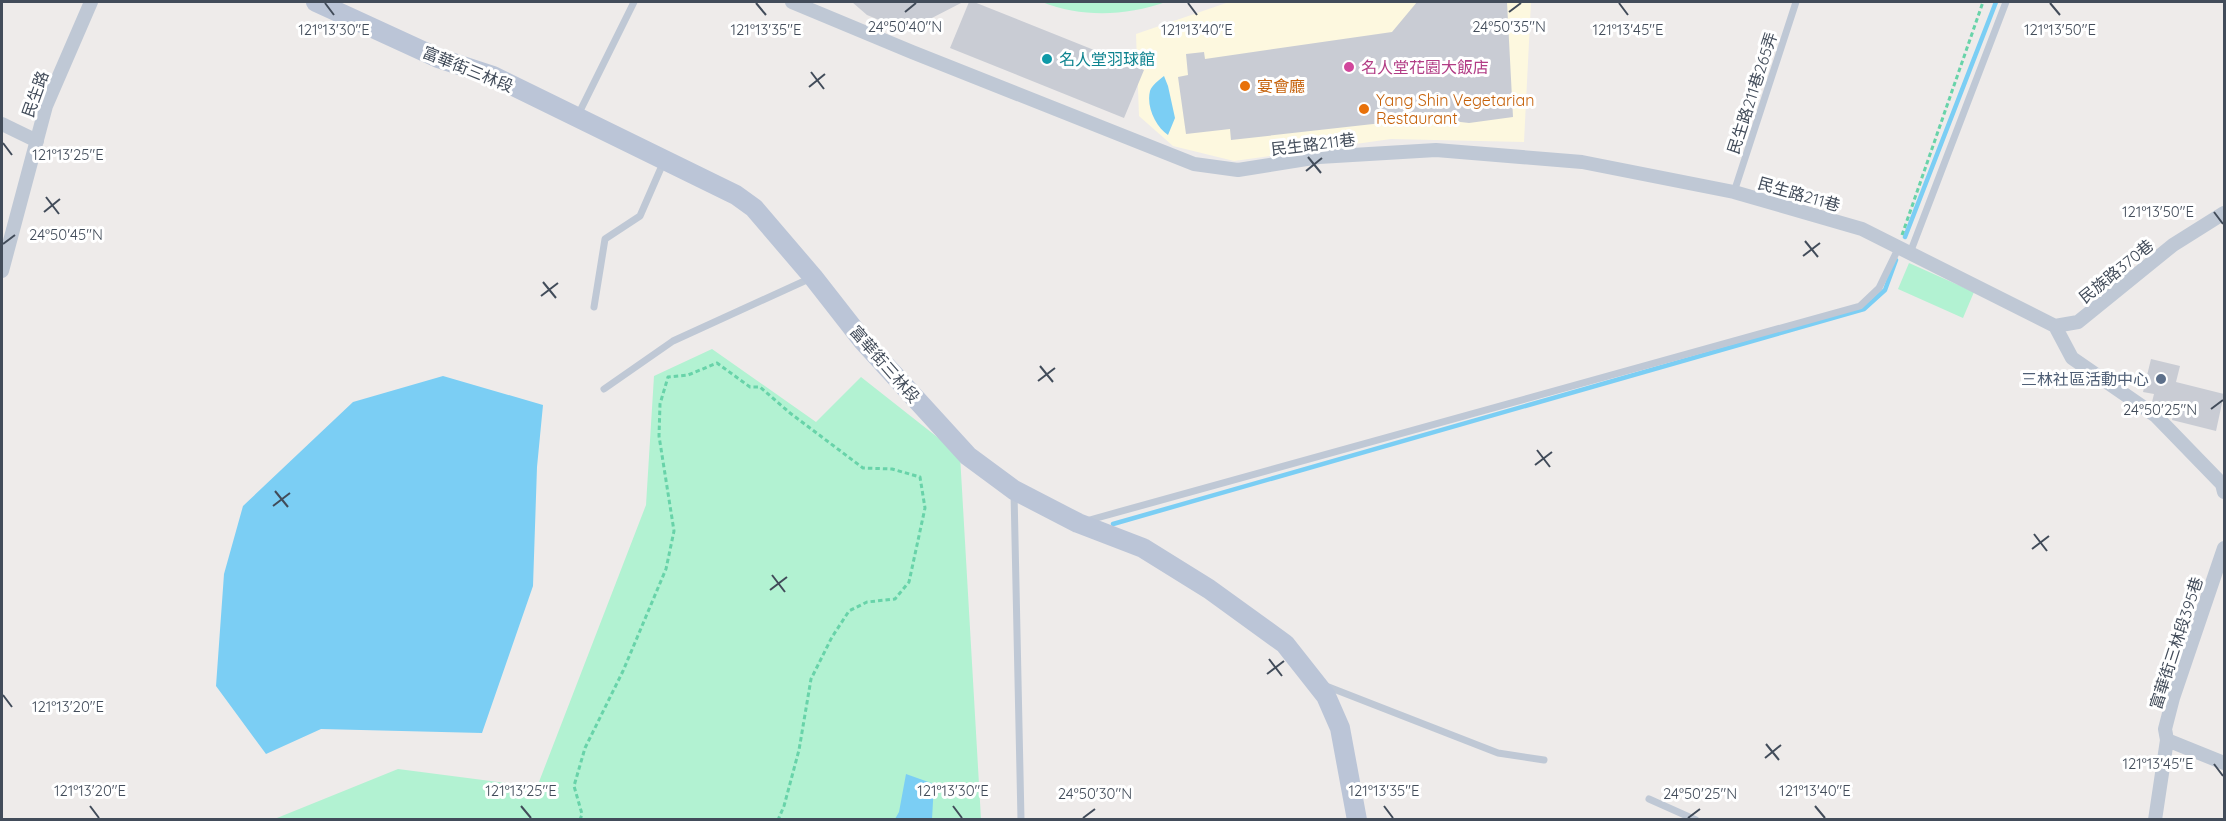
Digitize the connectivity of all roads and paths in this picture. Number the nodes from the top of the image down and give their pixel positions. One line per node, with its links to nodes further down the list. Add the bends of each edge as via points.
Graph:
1 (91, 2): 10 (street, 民生路, via 46,106)
2 (316, 2): 8 (street, 富華街三林段, via 438,58 493,76)
3 (634, 2): 8 (lane)
4 (792, 2): 12 (street, 民生路211巷, via 1194,164 1238,170 1318,157 1436,150 1582,162)
5 (1796, 2): 12 (lane, 民生路211巷265弄)
6 (1983, 2): 14 (path)
7 (2006, 2): 14 (lane)
8 (576, 118): 11 (street, 富華街三林段)
9 (2, 124): 10 (street)
10 (37, 141): 15 (street, 民生路)
11 (664, 161): 16 (street, 富華街三林段, via 736,195 754,208); 17 (lane, via 640,216 605,239)
12 (1734, 192): 14 (street, 民生路211巷, via 1862,229)
13 (2224, 213): 18 (street, 民族路370巷, via 2173,245 2078,322)
14 (1904, 250): 18 (street, 民生路211巷); 22 (lane, via 1879,288 1860,306)
15 (2, 271)
16 (813, 277): 19 (lane, via 673,341); 20 (street, 富華街三林段, via 863,341 968,456)
17 (594, 307)
18 (2055, 326): 21 (street, via 2072,358 2156,416 2222,484)
19 (604, 389)
20 (1014, 490): 22 (street, 富華街三林段); 31 (lane)
21 (2224, 492)
22 (1078, 524): 24 (street, 富華街三林段, via 1143,548 1209,590 1285,644)
23 (2224, 548): 25 (street, 富華街三林段395巷, via 2173,698 2165,729)
24 (1315, 682): 26 (lane, via 1498,753); 32 (street, 富華街三林段, via 1340,728)
25 (2167, 740): 27 (street); 34 (street, 富華街三林段395巷)
26 (1544, 760)
27 (2224, 763)
28 (1649, 799): 33 (lane)
29 (580, 819): 30 (path, via 574,786 585,748 666,569 674,531 659,436 660,404 668,378 717,363 750,387 760,387 863,468 892,469 920,477 925,507 909,582 895,599 867,602 849,611 811,679 800,750)
30 (778, 819)
31 (1021, 819)
32 (1357, 819)
33 (1696, 819)
34 (2155, 819)

